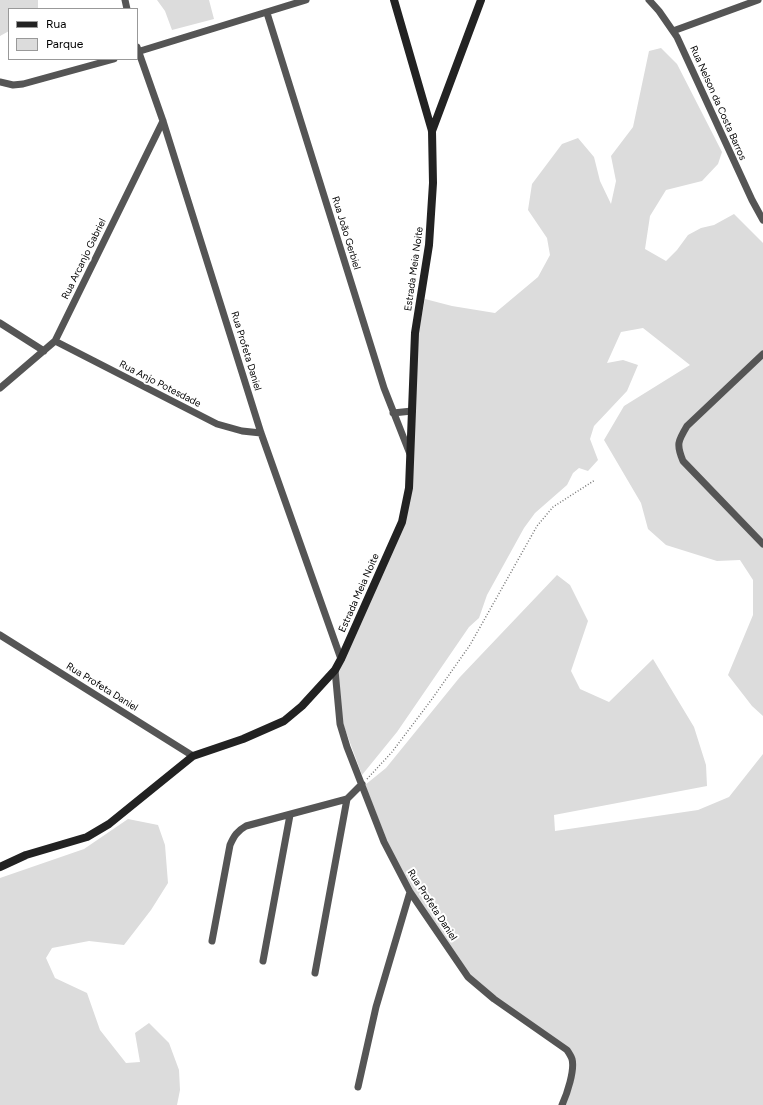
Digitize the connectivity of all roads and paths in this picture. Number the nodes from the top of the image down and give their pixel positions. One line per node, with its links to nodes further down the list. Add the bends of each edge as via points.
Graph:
1 (306, 0): 6 (street)
2 (394, 0): 13 (street, Estrada Meia Noite)
3 (481, 0): 13 (street, Estrada Meia Noite)
4 (648, 0): 7 (street, Rua Nelson da Costa Barros)
5 (758, 0): 7 (street)
6 (266, 13): 8 (street); 21 (street, Rua João Gerbiel)
7 (673, 31): 14 (street, Rua Nelson da Costa Barros)
8 (138, 51)
9 (138, 54): 12 (street, Rua Profeta Daniel)
10 (110, 60): 11 (street, via 23,84)
11 (0, 82)
12 (163, 121): 16 (street, Rua Arcanjo Gabriel); 22 (street, Rua Profeta Daniel)
13 (432, 131): 20 (street, Estrada Meia Noite, via 433,183 429,245 414,333)
14 (763, 220)
15 (0, 322): 17 (street)
16 (54, 341): 17 (street, Rua Arcanjo Gabriel); 22 (street, Rua Anjo Potesdade, via 217,424)
17 (44, 351): 19 (street, Rua Arcanjo Gabriel)
18 (763, 354): 25 (street, via 687,426 680,438 678,449 683,461)
19 (0, 388)
20 (412, 411): 21 (street); 23 (street, Estrada Meia Noite)
21 (393, 413): 23 (street, Rua João Gerbiel)
22 (261, 433): 27 (street, Rua Profeta Daniel)
23 (411, 456): 27 (street, Estrada Meia Noite, via 409,488 402,522)
24 (595, 480): 30 (path, via 553,507 537,526 470,645 392,752)
25 (763, 544)
26 (0, 634): 29 (street, Rua Profeta Daniel)
27 (341, 659): 28 (street, Estrada Meia Noite)
28 (336, 670): 29 (street, Estrada Meia Noite, via 284,721 243,739); 30 (street, Rua Profeta Daniel, via 340,724)
29 (193, 756): 33 (street, Estrada Meia Noite, via 109,824 87,837 26,855)
30 (362, 784): 31 (street); 34 (street, Rua Profeta Daniel, via 384,842)
31 (347, 799): 32 (street); 37 (street)
32 (290, 814): 35 (street, via 246,826 238,830 233,837); 36 (street)
33 (0, 867)
34 (410, 892): 38 (street, via 376,1007); 39 (street, Rua Profeta Daniel, via 468,976 494,999 567,1050 572,1060 572,1070)
35 (212, 941)
36 (263, 961)
37 (315, 973)
38 (358, 1087)
39 (562, 1105)

